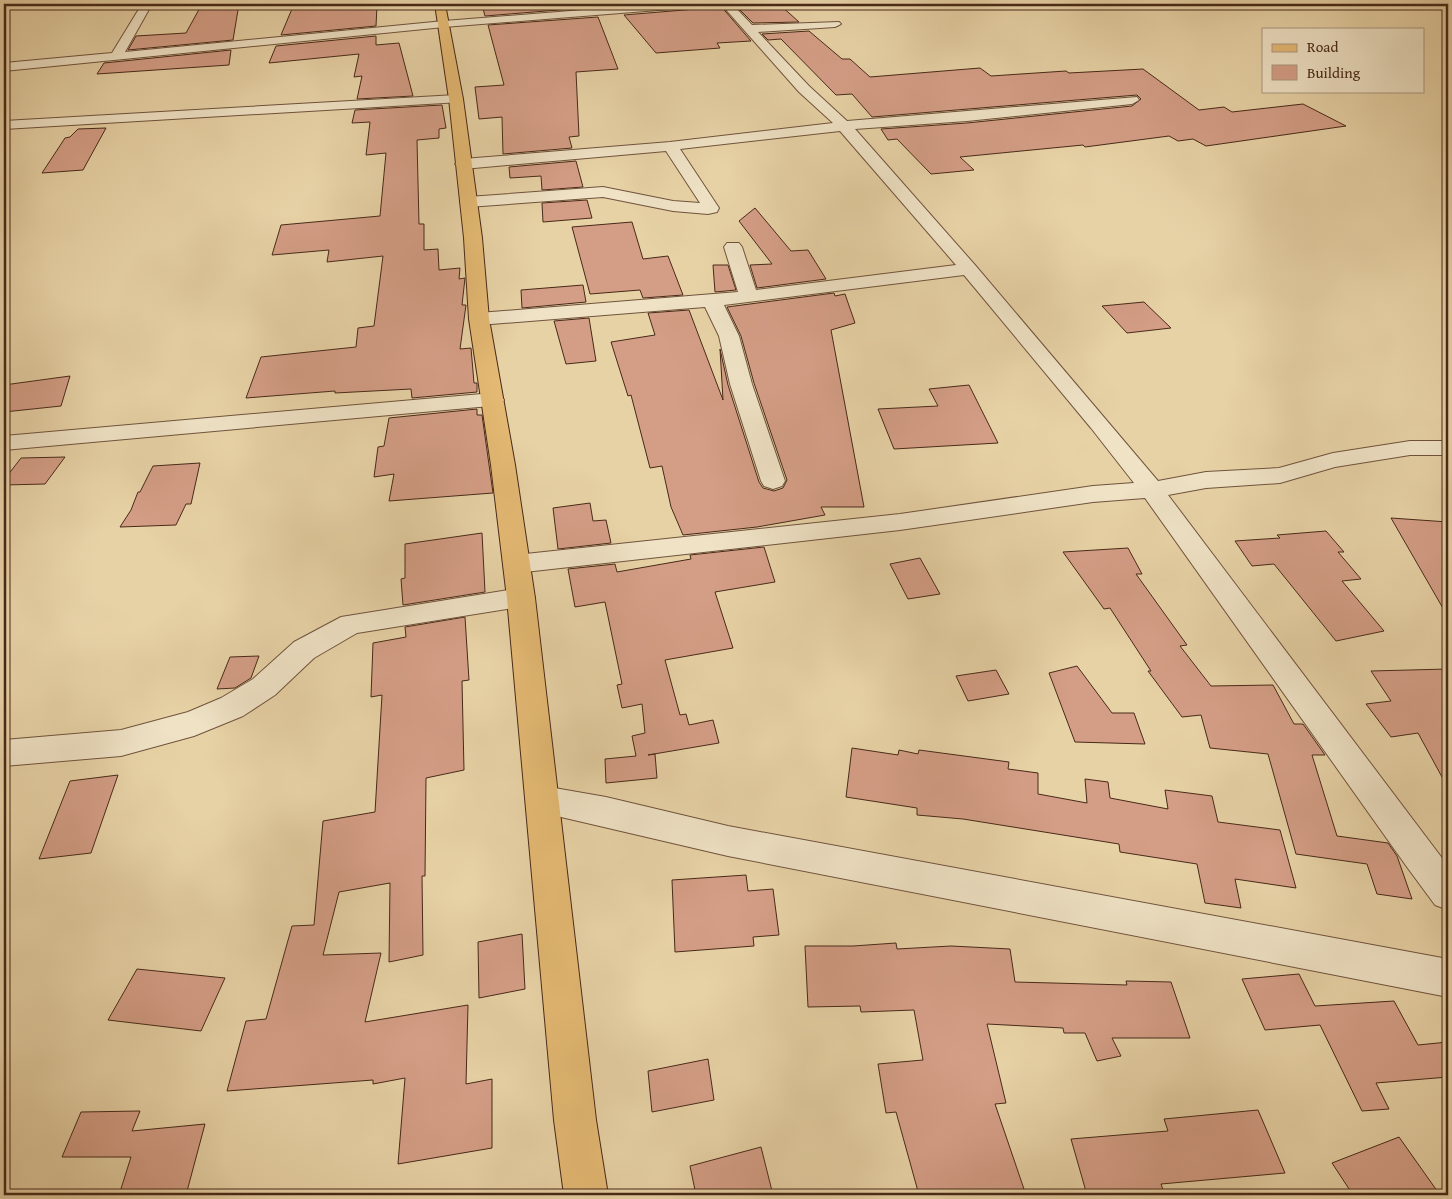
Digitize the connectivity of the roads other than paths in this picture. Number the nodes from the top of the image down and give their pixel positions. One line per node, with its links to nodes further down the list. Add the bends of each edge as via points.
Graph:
1 (147, 4): 8 (street)
2 (440, 4): 5 (main road)
3 (696, 4): 5 (street)
4 (726, 4): 7 (street)
5 (444, 24): 8 (street); 10 (main road)
6 (835, 24): 7 (street)
7 (750, 29): 13 (street, via 804,89)
8 (116, 56): 9 (street)
9 (4, 67)
10 (456, 99): 12 (street); 15 (main road)
11 (1132, 100): 13 (street)
12 (4, 125)
13 (844, 126): 14 (street); 18 (street)
14 (670, 146): 15 (street); 16 (street, via 711,208 673,206 603,192)
15 (463, 164): 16 (main road)
16 (468, 202): 21 (main road)
17 (733, 247): 19 (street)
18 (970, 269): 19 (street); 26 (street)
19 (749, 296): 20 (street)
20 (712, 301): 21 (street); 25 (street, via 728,336)
21 (479, 319): 22 (main road)
22 (493, 400): 23 (street); 27 (main road)
23 (4, 443)
24 (1448, 448): 26 (street, via 1410,448 1333,460 1280,475 1206,480)
25 (773, 481)
26 (1152, 490): 27 (street, via 1093,494 900,522); 31 (street)
27 (516, 564): 28 (main road)
28 (521, 598): 29 (street, via 351,624 304,650 264,687 232,707 194,723 120,743); 30 (main road)
29 (4, 753)
30 (543, 800): 32 (street, via 747,845); 33 (main road, via 575,1120)
31 (1448, 893)
32 (1448, 978)
33 (586, 1195)

